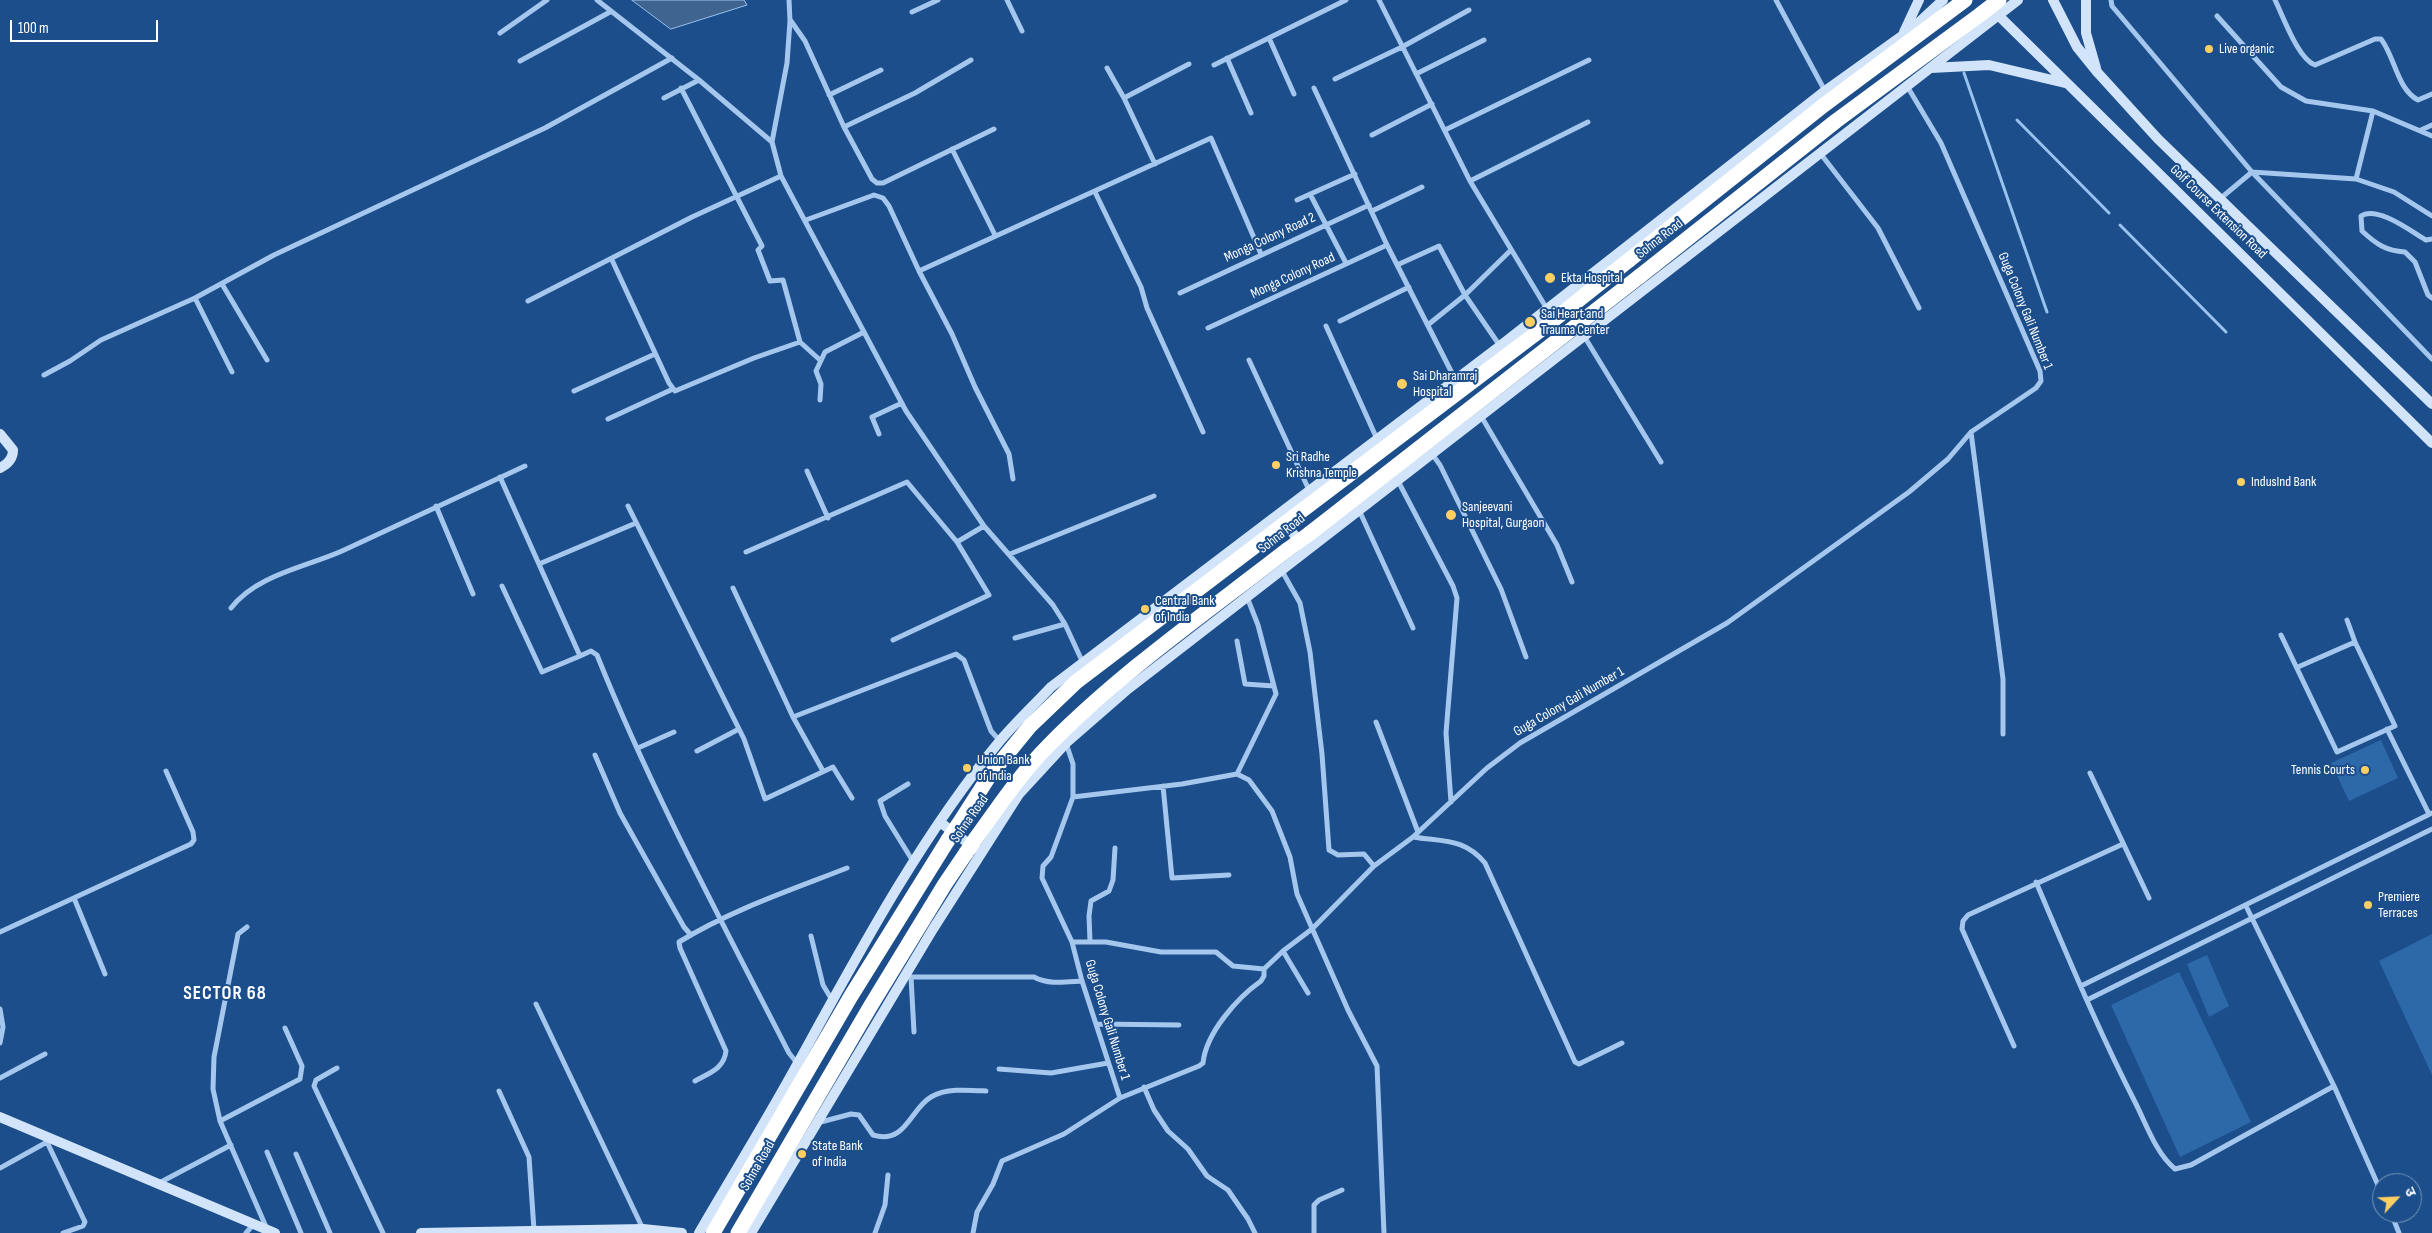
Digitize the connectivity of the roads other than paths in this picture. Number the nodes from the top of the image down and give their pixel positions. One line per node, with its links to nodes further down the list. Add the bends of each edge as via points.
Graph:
1 (546, 0): 26 (street)
2 (597, 0): 20 (street)
3 (789, 0): 24 (street)
4 (938, 0): 21 (street)
5 (1007, 0): 25 (street)
6 (1346, 0): 28 (street)
7 (1379, 0): 30 (street)
8 (1776, 0): 49 (street)
9 (1919, 0): 27 (main road)
10 (1944, 0): 27 (main road)
11 (1965, 0): 90 (highway, Sohna Road)
12 (1999, 0): 18 (highway, Sohna Road, bridge)
13 (2018, 0): 22 (main road)
14 (2053, 0): 41 (main road, Golf Course Extension Road, via 2077,47)
15 (2086, 0): 41 (main road, via 2086,33)
16 (2111, 0): 70 (street, via 2112,6)
17 (2274, 0): 51 (street, via 2302,55 2310,63 2315,65 2381,39 2413,98 2418,100)
18 (1984, 7): 22 (main road, Golf Course Extension Road); 280 (highway, Sohna Road, bridge, via 1098,697 1047,746 1011,788 966,853 880,991)
19 (1469, 10): 30 (street)
20 (610, 12): 31 (street); 35 (street)
21 (912, 12)
22 (1998, 16): 39 (main road); 45 (main road, Golf Course Extension Road)
23 (2217, 16): 56 (street, via 2281,87 2306,101)
24 (790, 21): 52 (street, via 806,42); 66 (street, via 782,98)
25 (1022, 31)
26 (500, 33)
27 (1902, 35): 49 (main road)
28 (1269, 38): 32 (street); 50 (street)
29 (1484, 40): 42 (street)
30 (1402, 46): 42 (street); 43 (street)
31 (672, 58): 44 (street); 98 (street, via 545,128 274,255)
32 (1227, 58): 37 (street); 57 (street)
33 (971, 60): 60 (street, via 915,93)
34 (1588, 60): 62 (street)
35 (520, 62)
36 (1189, 64): 54 (street)
37 (1214, 64)
38 (1107, 68): 54 (street)
39 (1931, 68): 45 (main road, via 1989,66); 46 (main road)
40 (881, 70): 52 (street)
41 (2098, 73): 79 (main road, Golf Course Extension Road, via 2158,139)
42 (1416, 74): 55 (street)
43 (1335, 79)
44 (699, 80): 47 (street); 66 (street)
45 (2066, 83): 135 (main road, Golf Course Extension Road)
46 (1907, 86): 68 (main road); 131 (street, Guga Colony Gali Number 1, via 1941,143 2040,371 2041,381 2036,388)
47 (681, 88): 53 (street); 78 (street)
48 (1314, 88): 71 (street)
49 (1825, 91): 90 (main road)
50 (1294, 94)
51 (2432, 94)
52 (829, 95): 60 (street)
53 (664, 98)
54 (1124, 98): 69 (street)
55 (1432, 104): 62 (street); 64 (street)
56 (2373, 111): 63 (street); 73 (street)
57 (1251, 113)
58 (1588, 122): 74 (street)
59 (2432, 125): 63 (street)
60 (844, 127): 67 (street, via 877,183)
61 (994, 129): 67 (street)
62 (1445, 130): 74 (street)
63 (2421, 130): 65 (street)
64 (1372, 135)
65 (2432, 136)
66 (772, 142): 72 (street)
67 (952, 149): 87 (street)
68 (1820, 153): 97 (main road); 105 (street, via 1878,228)
69 (1155, 164): 76 (street); 92 (street, via 1211,138)
70 (2252, 172): 73 (street); 79 (street); 116 (street)
71 (1355, 174): 77 (street); 81 (street)
72 (781, 176): 78 (street); 85 (street)
73 (2356, 179): 84 (street, via 2394,192)
74 (1470, 181): 91 (street)
75 (1422, 187): 83 (street)
76 (1095, 192): 87 (street); 130 (street, via 1141,287 1147,308)
77 (1310, 194): 80 (street); 86 (street)
78 (736, 196): 93 (street); 113 (street, via 762,246 758,250 770,281 783,280)
79 (2221, 198): 127 (main road, Golf Course Extension Road)
80 (1297, 200)
81 (1370, 205): 83 (street); 86 (street, Monga Colony Road 2)
82 (2432, 208): 84 (street)
83 (1372, 211): 89 (street)
84 (2430, 215)
85 (806, 220): 96 (street, via 874,195 883,198); 111 (street)
86 (1326, 224): 92 (street, Monga Colony Road 2); 94 (street)
87 (995, 235): 96 (street)
88 (2432, 239): 103 (street, via 2426,240 2400,223 2374,213 2361,216 2362,231 2375,243 2390,251 2405,252 2415,262)
89 (1387, 245): 94 (street, Monga Colony Road); 95 (street)
90 (1636, 247): 97 (main road); 106 (main road); 279 (highway, Sohna Road, bridge, via 1629,260 1548,325 1076,682 1030,726 990,775 948,840 851,996)
91 (1511, 250): 101 (street); 106 (street)
92 (1261, 254): 100 (street, Monga Colony Road 2)
93 (612, 260): 104 (street); 115 (street)
94 (1346, 264): 110 (street, Monga Colony Road)
95 (1397, 265): 99 (street); 101 (street, via 1439,246)
96 (919, 271): 142 (street, via 1009,454)
97 (1655, 282): 112 (main road)
98 (222, 284): 102 (street); 117 (street)
99 (1409, 287): 107 (street); 108 (street)
100 (1180, 293)
101 (1465, 295): 108 (street); 114 (street)
102 (195, 298): 120 (street); 121 (street, via 102,340)
103 (2432, 298)
104 (528, 301)
105 (1919, 308)
106 (1548, 310): 114 (main road)
107 (1340, 321)
108 (1429, 324): 122 (street)
109 (1326, 326): 134 (street)
110 (1208, 328)
111 (864, 332): 118 (street, via 825,352); 126 (street)
112 (1584, 336): 128 (main road); 137 (street)
113 (800, 342): 118 (street); 123 (street, via 754,358 678,392)
114 (1500, 346): 122 (main road)
115 (655, 354): 123 (street); 124 (street)
116 (2432, 359)
117 (267, 360)
118 (820, 360): 125 (street, via 816,371 822,384)
119 (1249, 360): 144 (street)
120 (232, 372)
121 (44, 375)
122 (1455, 379): 134 (main road)
123 (673, 389): 129 (street)
124 (574, 391)
125 (820, 400)
126 (902, 403): 133 (street, via 872,417); 152 (street)
127 (2432, 404)
128 (1481, 416): 136 (main road); 159 (street, via 1558,545)
129 (608, 419)
130 (1203, 432)
131 (1971, 432): 183 (street, via 2003,679); 197 (street, Guga Colony Gali Number 1, via 1948,459 1909,492 1727,623 1533,733)
132 (0, 434): 139 (main road, via 13,450 13,456)
133 (879, 434)
134 (1377, 439): 144 (main road)
135 (2432, 443)
136 (1432, 454): 143 (main road); 174 (street, via 1501,589)
137 (1662, 462)
138 (525, 466): 141 (street)
139 (0, 468)
140 (807, 471): 150 (street)
141 (500, 477): 146 (street); 157 (street)
142 (1013, 479)
143 (1397, 481): 148 (main road); 197 (street, via 1457,598 1446,733)
144 (1309, 490): 149 (main road)
145 (1154, 496): 156 (street)
146 (436, 506): 162 (street); 164 (street, via 340,552 266,581)
147 (628, 506): 151 (street)
148 (1359, 510): 154 (main road); 167 (street)
149 (1278, 514): 154 (main road); 175 (main road)
150 (828, 518): 153 (street, via 906,482); 155 (street)
151 (636, 523): 157 (street); 181 (street)
152 (984, 526): 153 (street); 156 (street)
153 (957, 542): 170 (street, via 989,595)
154 (1306, 551): 158 (main road)
155 (746, 552)
156 (1010, 554): 166 (street)
157 (538, 564): 173 (street)
158 (1282, 570): 163 (main road); 207 (street, via 1300,603 1310,652 1329,850 1338,855 1364,854)
159 (1572, 582)
160 (502, 586): 173 (street, via 542,672)
161 (733, 588): 178 (street)
162 (474, 594)
163 (1247, 597): 177 (street); 185 (main road, via 1100,711)
164 (232, 608)
165 (2347, 620): 172 (street)
166 (1065, 624): 169 (street); 175 (street)
167 (1413, 628)
168 (2281, 635): 176 (street)
169 (1016, 638)
170 (893, 640)
171 (1236, 640): 177 (street, via 1245,684)
172 (2355, 642): 176 (street); 180 (street, via 2395,726)
173 (580, 656): 186 (street, via 591,651 596,655)
174 (1526, 658)
175 (1083, 663): 184 (main road, via 1051,687)
176 (2298, 667): 180 (street, via 2337,752)
177 (1274, 686): 192 (street, via 1273,702)
178 (793, 717): 184 (street, via 956,654 964,660 991,731); 190 (street)
179 (1376, 722): 201 (street)
180 (2388, 729): 198 (street)
181 (739, 730): 187 (street); 190 (street, via 765,799)
182 (674, 732): 186 (street)
183 (2003, 734)
184 (1000, 741): 199 (main road)
185 (1066, 743): 195 (street, Guga Colony Gali Number 1, via 1072,764); 205 (main road, via 1019,794)
186 (638, 748): 215 (street)
187 (697, 751)
188 (595, 755): 219 (street, via 620,813 684,928)
189 (166, 771): 211 (street, via 194,840)
190 (823, 771): 196 (street, via 833,767)
191 (2090, 773): 203 (street)
192 (1237, 774): 194 (street); 217 (street, via 1249,780 1272,811 1290,857 1297,894)
193 (908, 784): 206 (street, via 880,801 885,816)
194 (1162, 786): 195 (street); 209 (street, via 1172,878)
195 (1073, 797): 222 (street, Guga Colony Gali Number 1, via 1050,857 1043,866 1042,878)
196 (852, 798)
197 (1450, 802): 201 (street, Guga Colony Gali Number 1)
198 (2431, 814): 213 (street)
199 (941, 823): 205 (main road); 206 (main road)
200 (2432, 829): 214 (street)
201 (1418, 832): 202 (street, Guga Colony Gali Number 1)
202 (1413, 837): 207 (street, Guga Colony Gali Number 1); 239 (street, via 1465,845 1485,863 1575,1062 1586,1062)
203 (2123, 844): 210 (street); 212 (street)
204 (1115, 848): 221 (street, via 1109,891 1091,901 1088,916)
205 (982, 853): 226 (main road)
206 (914, 864): 230 (main road)
207 (1374, 866): 217 (street, Guga Colony Gali Number 1)
208 (847, 868): 215 (street)
209 (1229, 875)
210 (2036, 882): 228 (street); 240 (street, via 1968,915 1963,921 1962,929)
211 (74, 898): 218 (street); 225 (street)
212 (2149, 898)
213 (2246, 906): 214 (street); 228 (street)
214 (2252, 918): 231 (street); 248 (street)
215 (721, 920): 219 (street); 243 (street, via 789,1053)
216 (247, 927): 254 (street, via 238,934 214,1057 212,1089)
217 (1312, 929): 223 (street, Guga Colony Gali Number 1); 286 (street, via 1377,1066)
218 (0, 932)
219 (691, 935): 247 (street, via 679,942 680,948 726,1051 725,1060 719,1068)
220 (811, 936): 230 (street, via 823,985)
221 (1090, 941): 222 (street); 224 (street, via 1161,952 1216,952 1233,966)
222 (1072, 942): 227 (street, Guga Colony Gali Number 1)
223 (1283, 951): 224 (street, Guga Colony Gali Number 1); 229 (street)
224 (1264, 969): 249 (street, Guga Colony Gali Number 1, via 1261,981 1234,1003 1205,1048 1203,1063)
225 (105, 974)
226 (909, 976): 227 (street, via 1034,977 1041,981); 237 (street); 255 (main road)
227 (1082, 981): 234 (street, Guga Colony Gali Number 1)
228 (2081, 986): 231 (street)
229 (1308, 993)
230 (832, 1000): 243 (main road)
231 (2087, 1000): 248 (street, via 2160,1152 2175,1169 2191,1165)
232 (536, 1004): 266 (street)
233 (0, 1009): 238 (street, via 3,1026)
234 (1096, 1024): 235 (street); 242 (street, Guga Colony Gali Number 1)
235 (1179, 1025)
236 (285, 1028): 254 (street, via 302,1066 300,1079)
237 (914, 1032)
238 (0, 1043)
239 (1622, 1043)
240 (2014, 1046)
241 (45, 1054): 246 (street)
242 (1108, 1063): 245 (street, via 1051,1073); 252 (street, Guga Colony Gali Number 1)
243 (798, 1064): 278 (main road)
244 (337, 1068): 275 (street, via 316,1080 314,1086)
245 (999, 1070)
246 (0, 1078)
247 (695, 1082)
248 (2334, 1086): 261 (street)
249 (1144, 1087): 252 (street, Guga Colony Gali Number 1); 284 (street, via 1168,1131 1188,1149 1207,1176 1228,1190)
250 (499, 1091): 268 (street, via 529,1157)
251 (986, 1091): 255 (street, via 959,1090 932,1096 909,1124 896,1134 884,1137 873,1135 859,1115 851,1114)
252 (1120, 1098): 283 (street, via 1064,1134 1002,1161 994,1184 977,1212)
253 (0, 1117): 256 (main road)
254 (220, 1121): 257 (street)
255 (817, 1124): 281 (main road)
256 (49, 1140): 260 (street); 263 (main road); 271 (street, via 84,1222 83,1226)
257 (231, 1145): 263 (street); 267 (street)
258 (267, 1152): 273 (street)
259 (296, 1154): 274 (street)
260 (0, 1168)
261 (2373, 1173)
262 (888, 1175): 282 (street, via 885,1205)
263 (159, 1184): 265 (main road)
264 (1342, 1190): 285 (street, via 1314,1205)
265 (254, 1224): 267 (main road); 272 (street)
266 (643, 1229): 268 (main road); 277 (main road)
267 (271, 1231)
268 (534, 1231): 270 (main road)
269 (468, 1232): 270 (main road); 276 (main road)
270 (501, 1232)
271 (65, 1233)
272 (246, 1233)
273 (301, 1233)
274 (330, 1233)
275 (383, 1233)
276 (421, 1233)
277 (682, 1233)
278 (699, 1233)
279 (713, 1233)
280 (738, 1233)
281 (751, 1233)
282 (875, 1233)
283 (973, 1233)
284 (1255, 1233)
285 (1314, 1233)
286 (1384, 1233)

